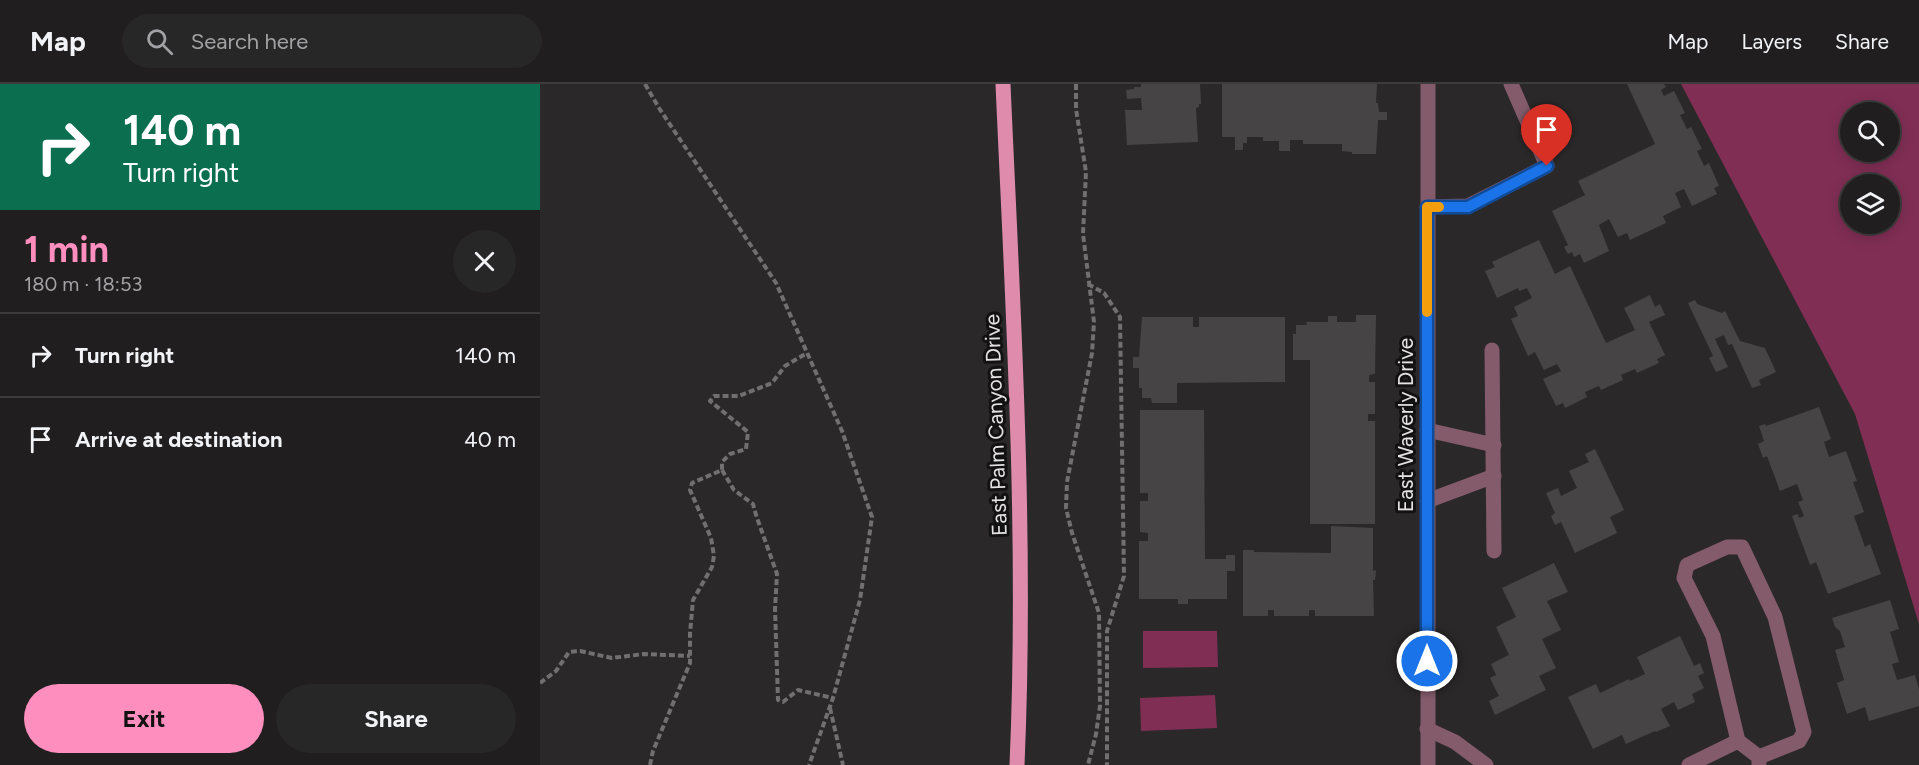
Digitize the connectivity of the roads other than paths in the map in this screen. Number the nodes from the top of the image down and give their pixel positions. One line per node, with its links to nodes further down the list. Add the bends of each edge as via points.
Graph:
1 (1003, 84): 14 (main road, East Palm Canyon Drive, via 1021,554)
2 (1428, 84): 4 (street, East Waverly Drive)
3 (1511, 84): 4 (street, via 1547,166 1468,207)
4 (1427, 207): 6 (street, East Waverly Drive)
5 (1492, 350): 7 (street)
6 (1427, 430): 7 (street); 9 (street, East Waverly Drive)
7 (1494, 445): 8 (street)
8 (1494, 476): 9 (street); 10 (street)
9 (1427, 501): 11 (street, East Waverly Drive)
10 (1494, 551)
11 (1427, 729): 15 (street, East Waverly Drive); 16 (street, via 1455,742)
12 (1738, 741): 13 (street); 13 (street, via 1713,636 1684,578 1687,565 1727,547 1742,547 1775,616 1804,732 1800,741); 17 (street)
13 (1759, 761)
14 (1017, 765)
15 (1428, 765)
16 (1486, 765)
17 (1689, 765)

